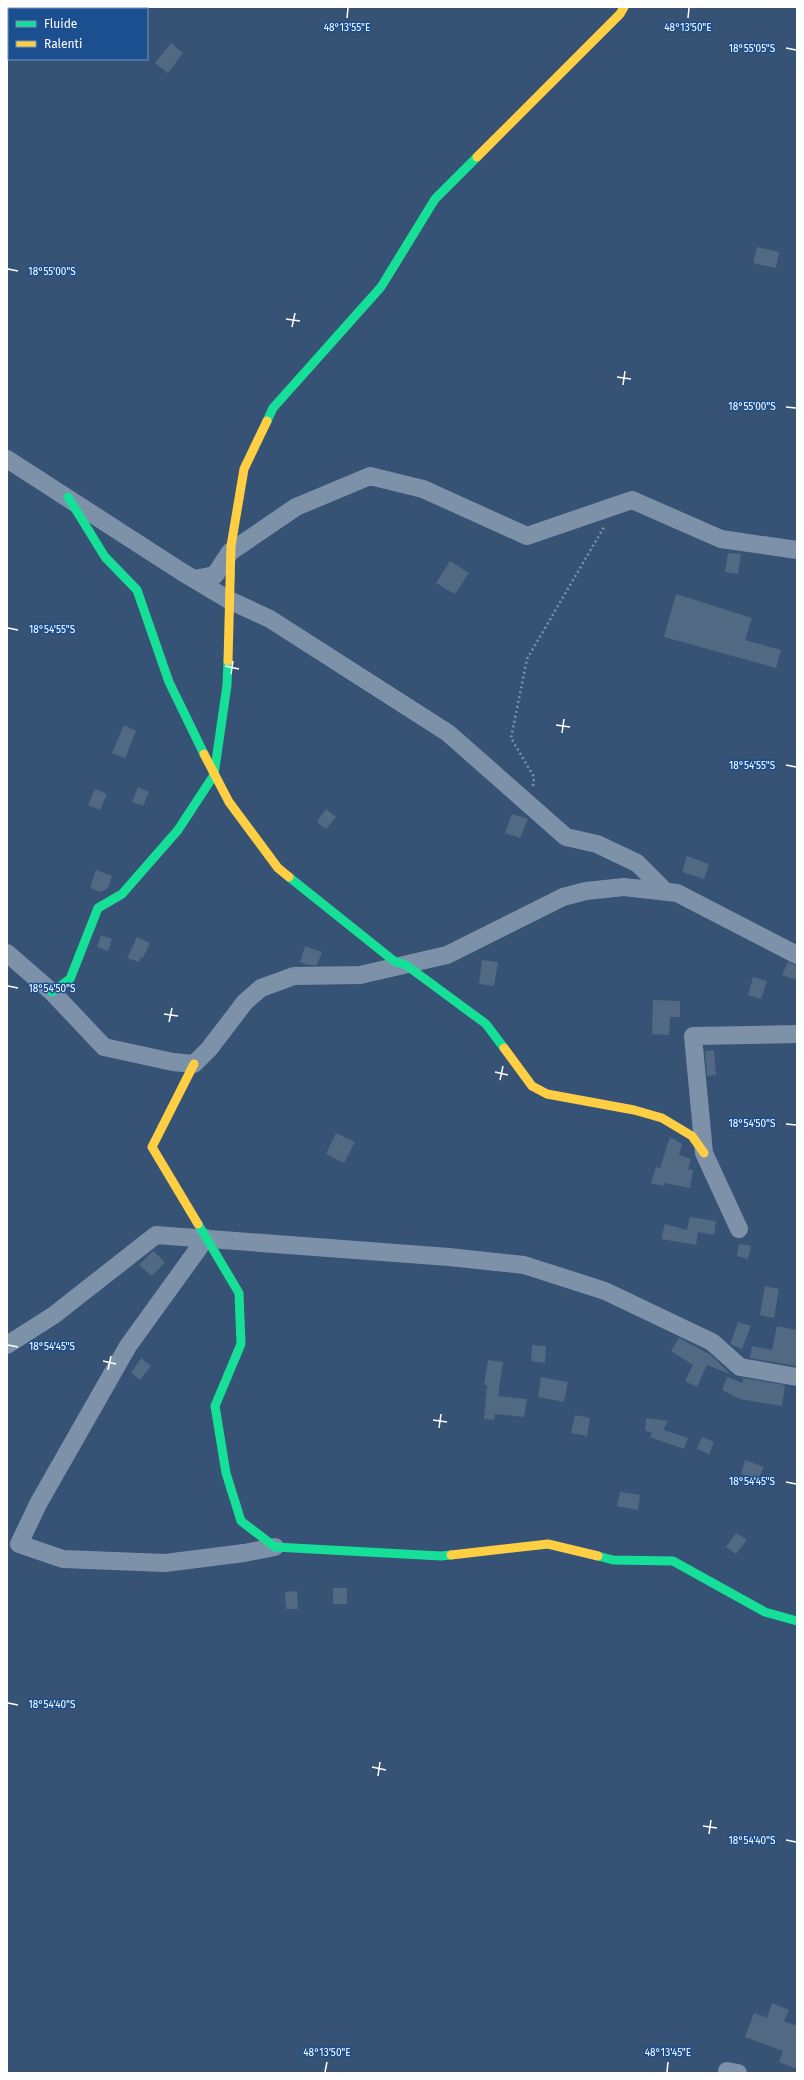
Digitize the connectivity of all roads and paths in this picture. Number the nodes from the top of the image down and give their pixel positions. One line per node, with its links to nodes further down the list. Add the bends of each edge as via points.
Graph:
1 (624, 7): 6 (street, via 620,14 435,198 381,287 273,408 244,469)
2 (7, 459): 3 (street)
3 (68, 497): 7 (street); 9 (street, via 105,557 137,590 169,682)
4 (616, 506): 5 (street, via 632,500 721,539); 6 (street, via 527,536 423,489 370,476 296,508); 10 (path, via 527,659 512,738 534,777)
5 (797, 550)
6 (230, 552): 7 (street, via 216,575); 8 (street)
7 (194, 579): 8 (street)
8 (229, 600): 9 (street, via 227,684); 10 (street, via 270,619 448,732)
9 (214, 775): 14 (street, via 229,802 278,868 394,962); 15 (street, via 178,830 122,894 98,908 70,979)
10 (532, 807): 11 (street, via 566,837 597,844 637,863)
11 (666, 892): 13 (street, via 677,893); 14 (street, via 624,887 586,890 563,897 447,955)
12 (7, 953): 15 (street)
13 (797, 955)
14 (406, 965): 17 (street, via 360,975 294,976 261,988 245,1002 209,1049); 18 (street, via 486,1024 532,1086 547,1094 634,1110 662,1118 692,1136)
15 (52, 992): 17 (street, via 104,1047)
16 (797, 1034): 18 (street, via 693,1036)
17 (194, 1064): 20 (street, via 152,1147)
18 (704, 1153): 19 (street)
19 (738, 1229)
20 (206, 1238): 21 (street, via 156,1235 54,1316); 22 (street, via 524,1265 605,1291 712,1342 740,1367); 23 (street, via 239,1293 241,1344 215,1406 226,1473 241,1520); 23 (street, via 128,1346 38,1504 19,1544 63,1559 165,1564)
21 (7, 1345)
22 (797, 1377)
23 (275, 1547): 24 (street, via 441,1556 548,1544 613,1560 673,1562 765,1612)
24 (797, 1621)

